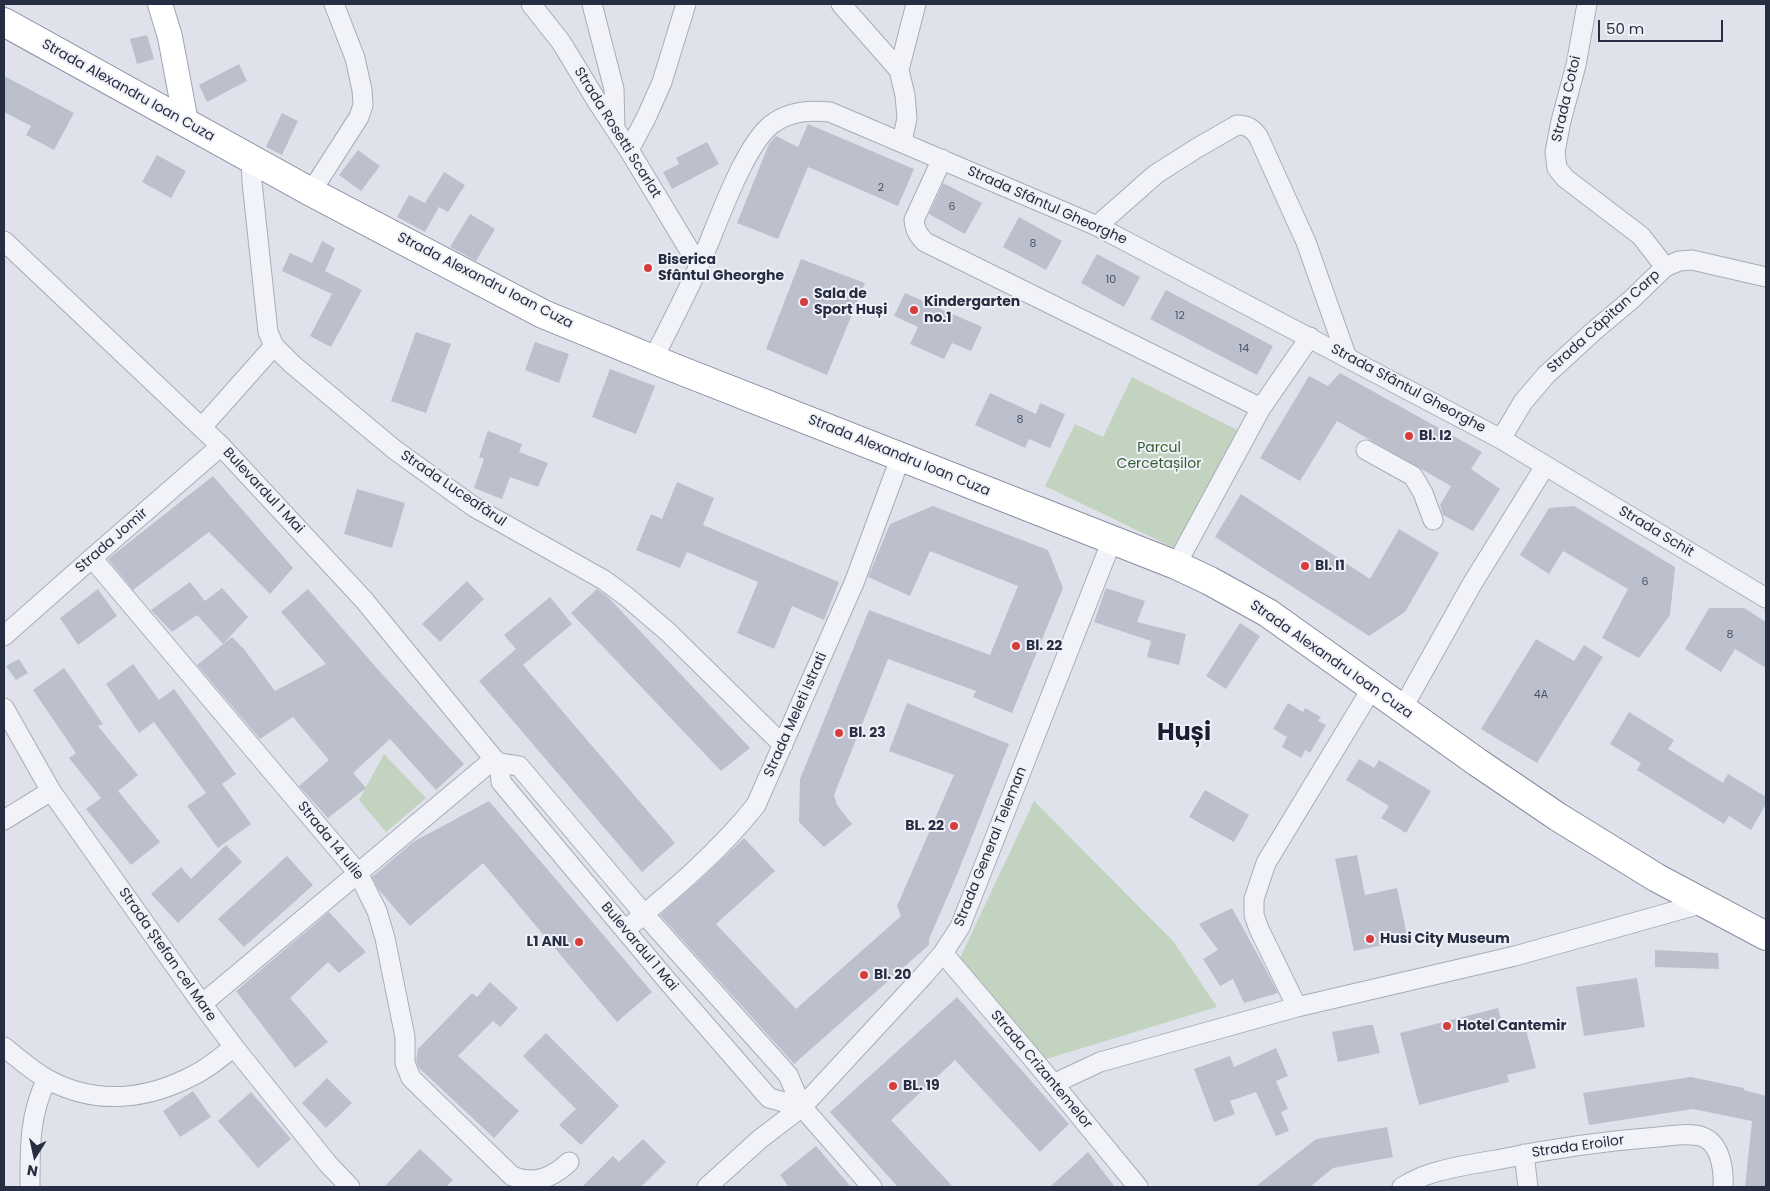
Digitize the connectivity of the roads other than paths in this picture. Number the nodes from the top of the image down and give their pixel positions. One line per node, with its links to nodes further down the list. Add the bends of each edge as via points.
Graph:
1 (160, 4): 11 (main road, via 172,46)
2 (334, 4): 17 (street, via 355,58 363,105 360,116)
3 (531, 4): 12 (street, Strada Rosetti Scarlat, via 561,42)
4 (592, 4): 12 (street, via 614,89)
5 (686, 4): 14 (street, via 662,82)
6 (841, 4): 10 (street)
7 (916, 4): 10 (street)
8 (1587, 4): 21 (street, Strada Cotoi, via 1561,121 1557,168 1564,178 1641,236)
9 (4, 22): 11 (highway, Strada Alexandru Ioan Cuza)
10 (899, 70): 13 (street, via 907,118)
11 (186, 122): 15 (highway, Strada Alexandru Ioan Cuza)
12 (615, 129): 14 (street, Strada Rosetti Scarlat)
13 (902, 142): 16 (street, Strada Sfântul Gheorghe); 20 (street, Strada Sfântul Gheorghe, via 830,112 799,112 774,122 753,146)
14 (629, 150): 20 (street, Strada Rosetti Scarlat)
15 (251, 158): 17 (highway, Strada Alexandru Ioan Cuza); 24 (street, Strada Luceafărul, via 268,332)
16 (942, 159): 18 (street, Strada Sfântul Gheorghe); 27 (street, via 914,220 917,234 925,242)
17 (311, 192): 26 (highway, Strada Alexandru Ioan Cuza, via 543,314)
18 (1097, 226): 23 (street, Strada Sfântul Gheorghe); 25 (street, via 1156,174 1230,128 1237,125 1252,128 1298,224)
19 (4, 241): 28 (street, Bulevardul 1 Mai)
20 (699, 266): 26 (street, Strada Sfântul Gheorghe)
21 (1665, 267): 22 (street, Strada Căpitan Carp, via 1678,261 1692,260); 29 (street, Strada Căpitan Carp, via 1546,375 1523,402)
22 (1766, 277)
23 (1310, 337): 25 (street, Strada Sfântul Gheorghe); 27 (street)
24 (274, 346): 28 (street); 43 (street, Strada Luceafărul, via 395,450 474,507 604,580 627,597 668,632)
25 (1347, 358): 29 (street, Strada Sfântul Gheorghe)
26 (653, 359): 32 (highway, Strada Alexandru Ioan Cuza)
27 (1262, 408): 37 (street)
28 (202, 427): 30 (street, Bulevardul 1 Mai)
29 (1501, 439): 33 (street, Strada Sfântul Gheorghe)
30 (221, 446): 36 (street, Strada Jomir); 44 (street, Bulevardul 1 Mai, via 364,600)
31 (1366, 450): 34 (street, via 1413,476)
32 (901, 456): 35 (highway, Strada Alexandru Ioan Cuza); 43 (street, Strada Meleti Istrati, via 854,583)
33 (1545, 466): 38 (street, Strada Schit); 42 (street, via 1472,584)
34 (1433, 520)
35 (1112, 540): 37 (highway, Strada Alexandru Ioan Cuza); 52 (street, Strada General Teleman, via 960,927)
36 (92, 558): 39 (street, Strada Jomir); 47 (street, Strada 14 Iulie)
37 (1176, 565): 40 (highway, Strada Alexandru Ioan Cuza, via 1268,613)
38 (1766, 598)
39 (4, 636)
40 (1372, 688): 42 (highway, Strada Alexandru Ioan Cuza); 54 (street, via 1266,863 1254,899 1254,915 1259,930)
41 (4, 708): 45 (street, Strada Ștefan cel Mare)
42 (1402, 709): 48 (highway, Strada Alexandru Ioan Cuza, via 1558,817)
43 (783, 745): 49 (street, Strada Meleti Istrati, via 756,805 744,820 716,850)
44 (496, 761): 47 (street); 49 (street, Bulevardul 1 Mai, via 519,766); 50 (street, Bulevardul 1 Mai, via 501,782)
45 (51, 791): 46 (street); 53 (street, Strada Ștefan cel Mare)
46 (4, 820)
47 (358, 873): 53 (street); 61 (street, Strada 14 Iulie, via 377,911 385,938 405,1037 405,1063 411,1078 512,1176 536,1181 549,1177)
48 (1704, 903): 51 (highway, Strada Alexandru Ioan Cuza); 54 (street, via 1515,956)
49 (644, 914): 50 (street, Strada Meleti Istrati); 59 (street, Bulevardul 1 Mai, via 788,1075)
50 (625, 930): 59 (street, Bulevardul 1 Mai, via 769,1098)
51 (1766, 936)
52 (943, 953): 58 (street, Strada Crizantemelor); 59 (street, Strada General Teleman)
53 (202, 1004): 56 (street, Strada Ștefan cel Mare)
54 (1297, 1007): 58 (street, via 1100,1062)
55 (4, 1047): 57 (street)
56 (234, 1047): 57 (street, via 198,1073 171,1087 145,1095 113,1097 92,1094 74,1091); 63 (street, Strada Ștefan cel Mare)
57 (47, 1079): 62 (street, via 35,1110)
58 (1053, 1084): 66 (street, Strada Crizantemelor)
59 (802, 1107): 64 (street, Strada General Teleman, via 760,1139); 65 (street, Bulevardul 1 Mai)
60 (1524, 1154): 67 (street, Strada Eroilor, via 1439,1171); 68 (street); 69 (street, Strada Eroilor, via 1626,1139 1704,1137 1718,1153)
61 (569, 1162)
62 (30, 1187)
63 (350, 1187)
64 (707, 1187)
65 (872, 1187)
66 (1138, 1187)
67 (1402, 1187)
68 (1528, 1187)
69 (1723, 1187)

